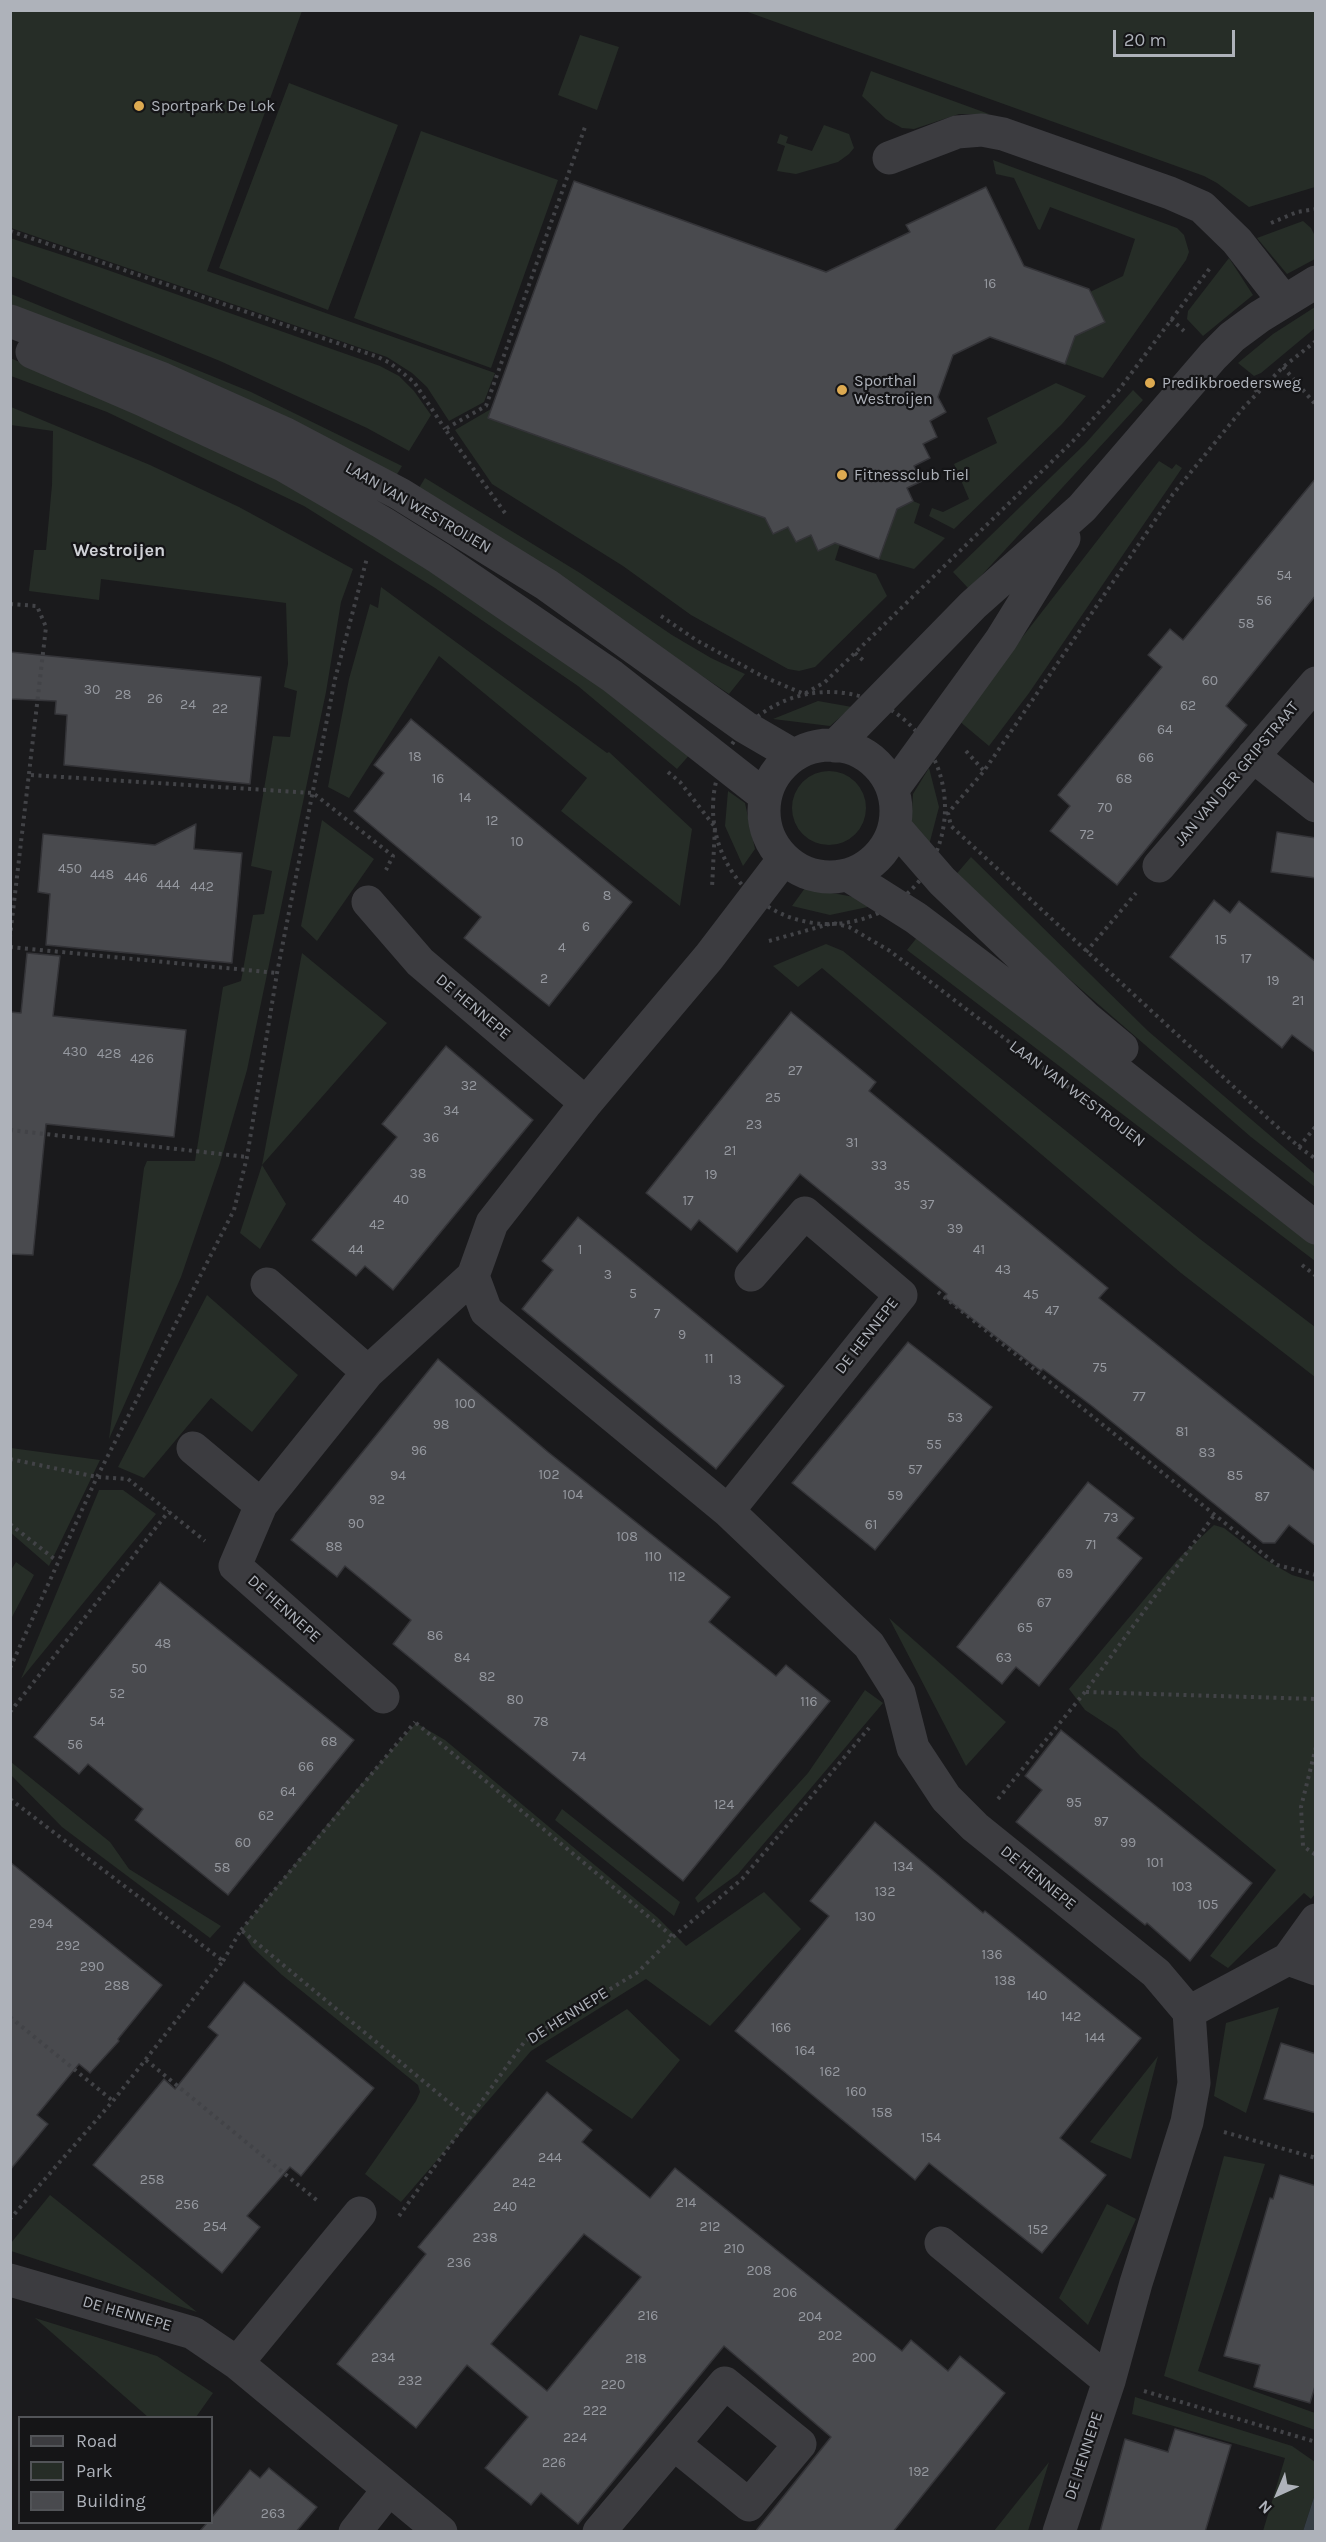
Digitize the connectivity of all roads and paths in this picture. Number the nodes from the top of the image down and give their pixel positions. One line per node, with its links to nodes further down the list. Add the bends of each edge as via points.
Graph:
1 (585, 127): 13 (path, via 486,406)
2 (890, 158): 5 (street, via 957,132 982,130 1003,134 1202,207)
3 (1315, 209): 5 (path, via 1297,212)
4 (10, 231): 13 (path, via 378,357 414,382)
5 (1237, 241): 7 (street); 19 (path, via 1203,274 1118,391 1072,441 825,682)
6 (1316, 282): 7 (street)
7 (1284, 301): 14 (street, via 1232,337 1213,356)
8 (10, 321): 21 (street, LAAN VAN WESTROIJEN, via 163,379 286,434 400,494 547,585)
9 (1316, 340): 11 (path)
10 (10, 344): 26 (street, LAAN VAN WESTROIJEN, via 283,465 383,523 612,676)
11 (1283, 367): 12 (path); 33 (path, via 1244,407 1173,494 984,771)
12 (1316, 405)
13 (445, 429): 15 (path)
14 (1082, 508): 20 (street, via 973,605); 22 (street, via 1001,640)
15 (508, 518)
16 (369, 552): 30 (path, via 334,679)
17 (10, 604): 28 (path, via 37,606 46,627)
18 (1316, 683): 25 (street, JAN VAN DER GRIPSTRAAT)
19 (804, 694): 20 (path, via 851,694); 21 (path, via 772,706)
20 (877, 702): 22 (path, via 903,718); 23 (street)
21 (746, 727): 24 (street, LAAN VAN WESTROIJEN); 26 (path)
22 (925, 742): 29 (street); 33 (path, via 941,779)
23 (835, 746): 24 (street, via 818,745); 29 (street, via 845,746 869,757 888,776)
24 (793, 755): 31 (street, via 773,776)
25 (1253, 756): 32 (street); 38 (street, JAN VAN DER GRIPSTRAAT)
26 (722, 762): 31 (street, LAAN VAN WESTROIJEN); 34 (path, via 713,794)
27 (664, 768): 34 (path)
28 (31, 775): 30 (path); 44 (path)
29 (893, 789): 35 (street, via 897,801)
30 (313, 793): 41 (path, via 393,856); 47 (path)
31 (765, 796): 36 (street, via 764,819 770,841)
32 (1316, 806)
33 (948, 813): 37 (path); 46 (path, via 951,826)
34 (715, 827): 40 (path, via 722,854)
35 (896, 828): 37 (street); 39 (street, via 884,852 862,871)
36 (783, 860): 39 (street, via 807,874 835,879); 40 (street, DE HENNEPE)
37 (930, 866): 42 (path, via 914,888); 55 (street, via 1086,1018)
38 (1159, 866): 46 (path)
39 (848, 875): 42 (street)
40 (755, 897): 43 (path, via 778,912 805,921); 48 (street, DE HENNEPE, via 710,957)
41 (368, 902): 48 (street, DE HENNEPE, via 420,962)
42 (894, 904): 43 (path, via 874,915); 56 (street, via 1062,1029)
43 (833, 923): 51 (path, LAAN VAN WESTROIJEN, via 849,927 890,951)
44 (10, 937)
45 (10, 947): 47 (path)
46 (1086, 952): 52 (path)
47 (277, 973): 53 (path)
48 (586, 1103): 59 (street, DE HENNEPE, via 492,1223)
49 (1316, 1126): 52 (path)
50 (10, 1130): 53 (path)
51 (1145, 1146)
52 (1299, 1146): 54 (path)
53 (248, 1157): 66 (path, via 234,1210)
54 (1316, 1159)
55 (1316, 1203)
56 (1316, 1228)
57 (1297, 1261): 60 (path)
58 (751, 1275): 62 (street, DE HENNEPE, via 805,1213)
59 (473, 1276): 63 (street, DE HENNEPE); 69 (street, DE HENNEPE, via 486,1311)
60 (1316, 1276)
61 (267, 1284): 63 (street)
62 (901, 1295): 69 (street, DE HENNEPE); 70 (path, via 921,1278)
63 (368, 1372): 67 (street, DE HENNEPE)
64 (193, 1448): 67 (street)
65 (10, 1459): 66 (path)
66 (97, 1477): 68 (path, via 128,1479); 72 (path)
67 (261, 1504): 73 (street, DE HENNEPE)
68 (169, 1511): 73 (path); 80 (path)
69 (728, 1511): 77 (street, DE HENNEPE, via 869,1645)
70 (1215, 1514): 74 (path, via 1277,1565); 76 (path)
71 (10, 1524): 72 (path)
72 (57, 1561): 75 (path)
73 (235, 1566): 78 (street, DE HENNEPE)
74 (1316, 1575)
75 (10, 1668)
76 (1085, 1692): 79 (path); 84 (path)
77 (899, 1693): 84 (street, DE HENNEPE, via 913,1748 946,1798); 88 (path, DE HENNEPE, via 742,1879)
78 (383, 1697): 81 (path)
79 (1316, 1699)
80 (10, 1712)
81 (416, 1723): 87 (path); 88 (path)
82 (1316, 1747): 85 (path, via 1301,1807 1303,1846)
83 (10, 1799): 89 (path)
84 (975, 1827): 91 (street, DE HENNEPE, via 1156,1973)
85 (1316, 1855)
86 (1316, 1920): 90 (street)
87 (241, 1930): 89 (path); 95 (path)
88 (673, 1937): 95 (path, DE HENNEPE, via 638,1972 525,2041)
89 (223, 1961): 93 (path)
90 (1302, 1964): 91 (street)
91 (1190, 2012): 96 (street, DE HENNEPE, via 1194,2083)
92 (10, 2017): 94 (path)
93 (146, 2060): 94 (path); 99 (path)
94 (113, 2101): 98 (path)
95 (469, 2119): 99 (path, DE HENNEPE, via 396,2220)
96 (1187, 2122): 97 (path); 103 (street, DE HENNEPE)
97 (1316, 2158)
98 (10, 2219)
99 (354, 2220): 102 (street)
100 (941, 2243): 103 (street)
101 (10, 2280): 102 (street, DE HENNEPE, via 193,2333)
102 (237, 2363): 106 (street, DE HENNEPE)
103 (1108, 2381): 104 (path); 110 (street, DE HENNEPE)
104 (1314, 2440)
105 (674, 2444): 109 (street)
106 (389, 2489): 107 (street); 108 (street, DE HENNEPE)
107 (355, 2532)
108 (441, 2532)
109 (599, 2532)
110 (1059, 2532)

